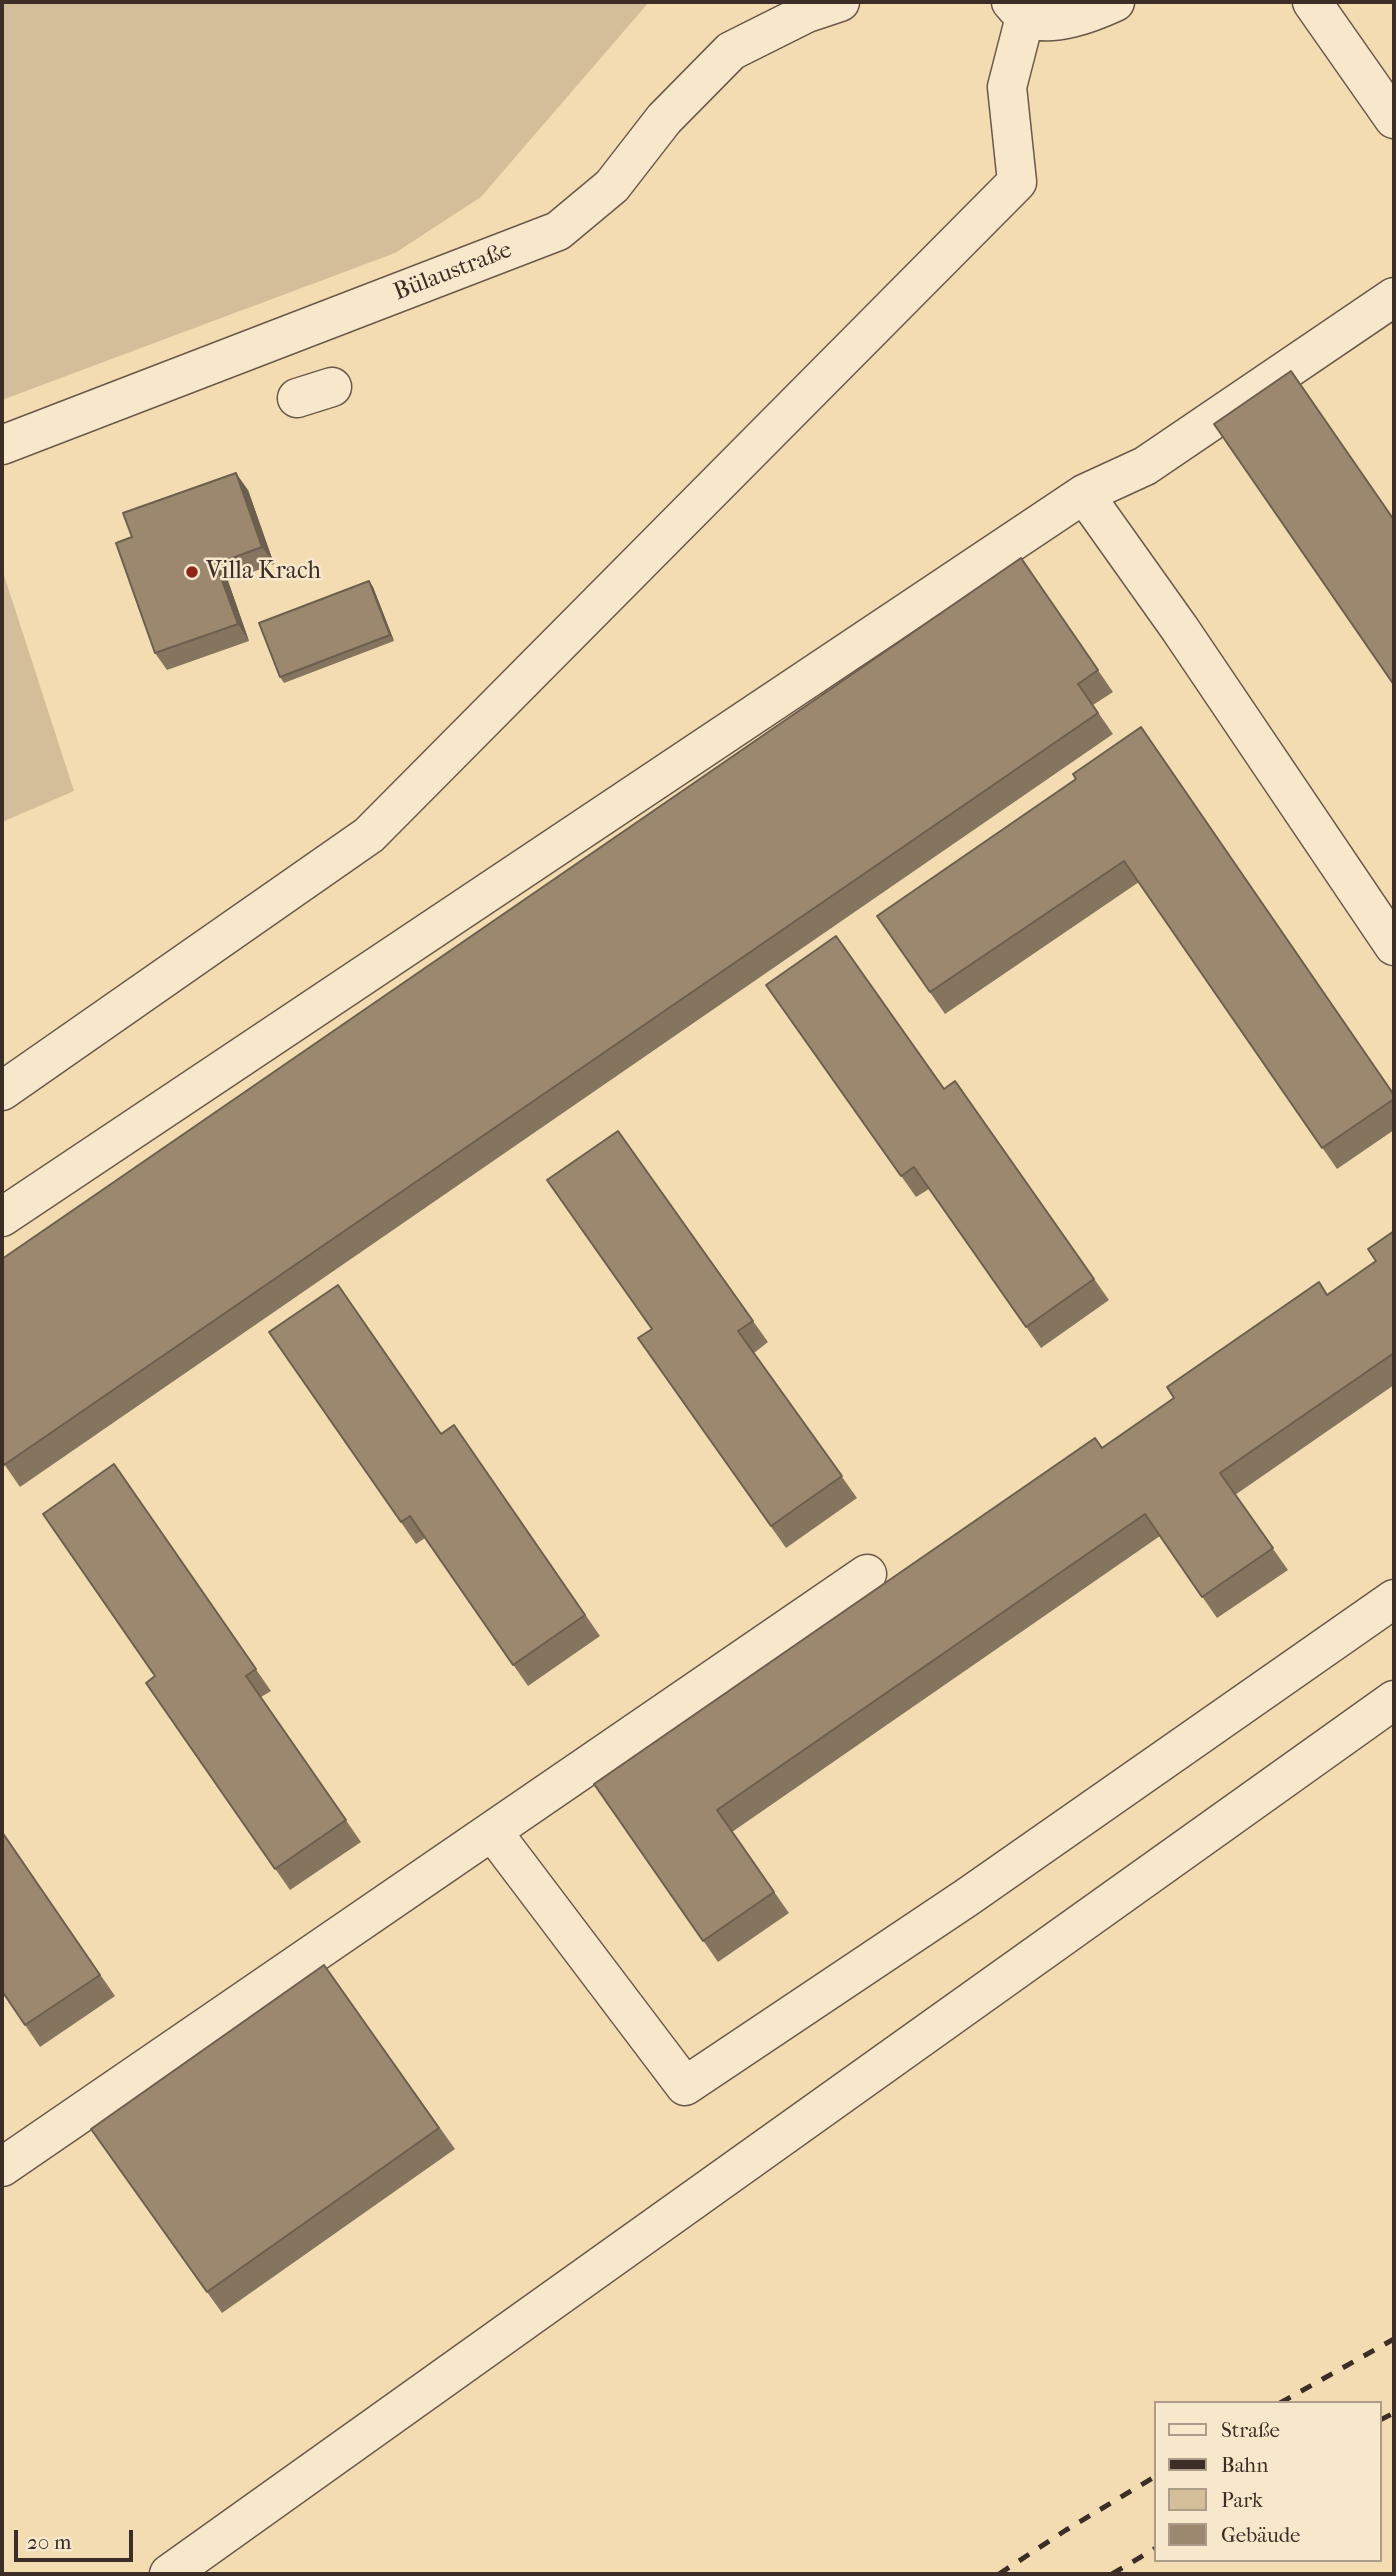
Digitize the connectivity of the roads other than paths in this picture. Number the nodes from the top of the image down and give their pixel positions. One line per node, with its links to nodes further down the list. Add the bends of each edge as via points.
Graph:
1 (840, 2): 7 (street, Bülaustraße, via 731,51 664,119 612,186 558,232)
2 (1115, 2): 4 (street, via 1049,21)
3 (1312, 2): 5 (street)
4 (1018, 10): 10 (street, via 1007,87 1017,181 369,835)
5 (1394, 119)
6 (1394, 297): 8 (street, via 1145,466)
7 (2, 445)
8 (1084, 494): 9 (street); 11 (street)
9 (1394, 946)
10 (2, 1091)
11 (2, 1217)
12 (867, 1574): 15 (street)
13 (1394, 1599): 15 (street, via 966,1898 685,2086)
14 (1394, 1700): 17 (street)
15 (492, 1831): 16 (street)
16 (2, 2167)
17 (169, 2574)

